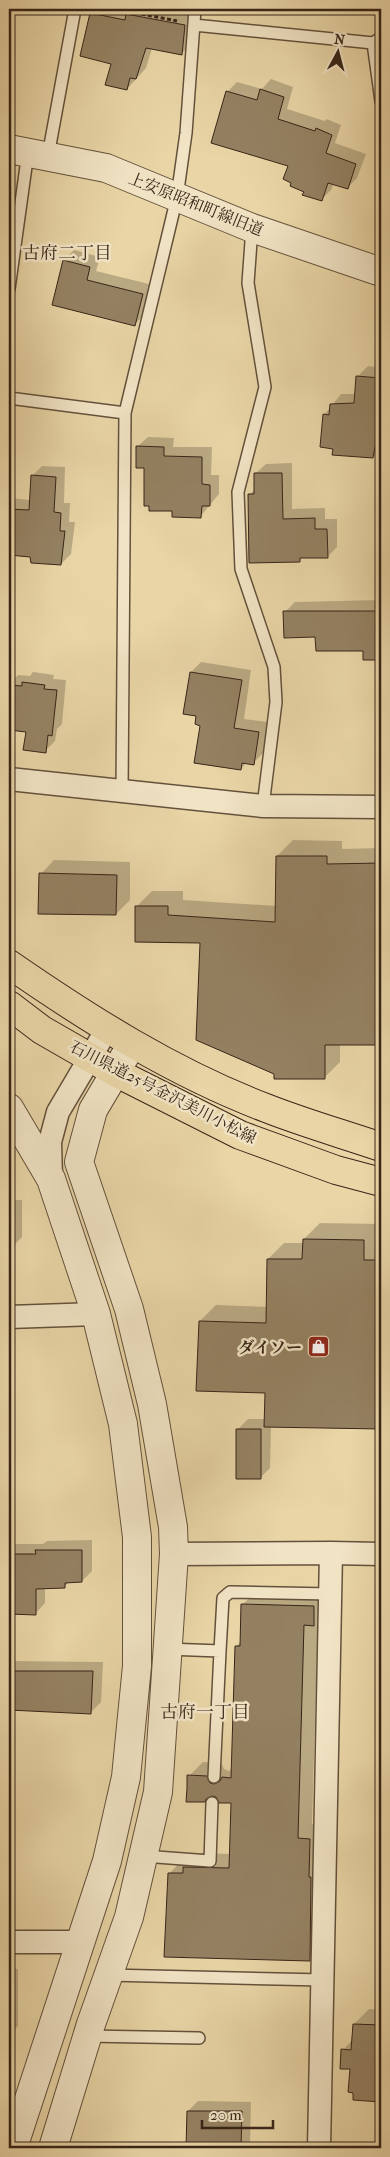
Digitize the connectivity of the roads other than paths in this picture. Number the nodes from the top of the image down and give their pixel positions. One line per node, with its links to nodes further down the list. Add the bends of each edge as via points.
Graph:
1 (75, 9): 6 (lane)
2 (195, 9): 3 (lane)
3 (194, 25): 4 (lane); 7 (lane, via 186,133)
4 (377, 40): 5 (lane)
5 (381, 101)
6 (28, 152): 7 (street, 上安原昭和町線旧道, via 106,168); 10 (lane)
7 (177, 197): 8 (street, 上安原昭和町線旧道); 12 (lane)
8 (252, 228): 9 (street, 上安原昭和町線旧道); 15 (lane, via 248,283 265,387 238,492 241,569 274,667 276,702)
9 (381, 272)
10 (9, 288)
11 (9, 398): 12 (lane)
12 (125, 413): 14 (lane)
13 (9, 779): 14 (street)
14 (122, 791): 15 (street)
15 (263, 806): 16 (street)
16 (381, 807)
17 (9, 964): 19 (main road, 石川県道25号金沢美川小松線)
18 (9, 1006): 21 (main road, 石川県道25号金沢美川小松線, via 42,1030)
19 (107, 1029): 20 (main road, 石川県道25号金沢美川小松線); 21 (street)
20 (132, 1044): 22 (street); 24 (main road, 石川県道25号金沢美川小松線, via 197,1078 266,1108)
21 (90, 1057): 22 (main road, 石川県道25号金沢美川小松線); 25 (street, via 58,1112 50,1142)
22 (115, 1072): 26 (main road, 石川県道25号金沢美川小松線, via 240,1135 336,1170); 30 (street, via 93,1110 79,1162 129,1309 152,1404)
23 (9, 1108): 25 (street)
24 (381, 1147)
25 (51, 1179): 27 (street)
26 (381, 1182)
27 (96, 1314): 28 (street); 39 (street, via 123,1424 137,1537 136,1666 126,1777 108,1861)
28 (9, 1317)
29 (331, 1553): 30 (street); 31 (street); 32 (street)
30 (174, 1554): 33 (street)
31 (381, 1554)
32 (331, 1594): 34 (lane, via 230,1592 223,1598); 41 (street)
33 (167, 1649): 34 (lane); 37 (street, via 158,1792)
34 (220, 1651): 35 (lane)
35 (214, 1777)
36 (212, 1803): 37 (lane, via 210,1861)
37 (143, 1856): 40 (street, via 130,1917)
38 (9, 1942): 39 (street)
39 (82, 1942): 44 (street)
40 (108, 1975): 41 (lane); 42 (street)
41 (323, 1980): 46 (street)
42 (87, 2036): 43 (lane); 45 (street)
43 (199, 2038)
44 (13, 2148)
45 (53, 2148)
46 (319, 2148)

